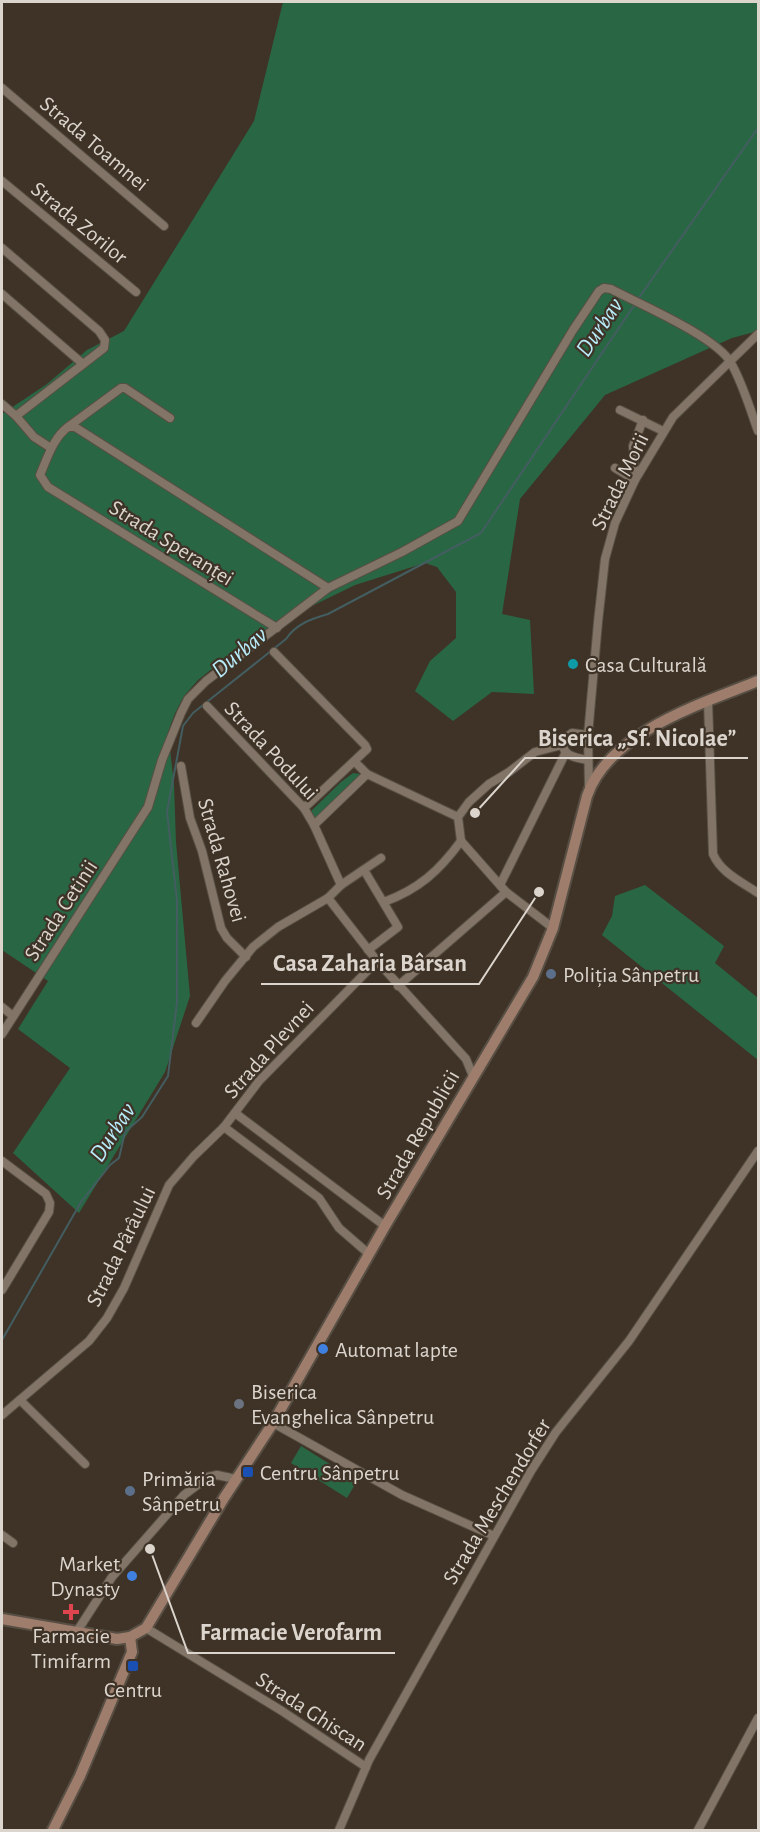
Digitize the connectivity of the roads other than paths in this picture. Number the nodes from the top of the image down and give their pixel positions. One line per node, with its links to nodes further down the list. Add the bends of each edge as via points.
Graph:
1 (2, 88): 3 (street, Strada Toamnei)
2 (2, 181): 5 (street, Strada Zorilor)
3 (164, 226)
4 (2, 248): 9 (street, via 99,331 105,340 104,348)
5 (136, 292)
6 (2, 294): 9 (street)
7 (759, 334): 8 (street, Strada Morii)
8 (731, 361): 16 (street, Strada Morii, via 685,404); 17 (street); 21 (street, Strada Cetinii, via 708,340 677,322 604,288 594,296 458,521)
9 (83, 364): 12 (street)
10 (2, 404): 12 (street)
11 (620, 410): 14 (street)
12 (16, 416): 18 (street, via 34,437)
13 (170, 418): 15 (street, via 121,388)
14 (643, 420): 16 (street); 20 (street, via 633,446)
15 (68, 426): 18 (street); 21 (street)
16 (663, 431): 20 (street, Strada Morii)
17 (759, 431)
18 (51, 448): 22 (street, Strada Speranței, via 40,476 48,488)
19 (615, 468): 20 (street)
20 (635, 480): 27 (street, Strada Morii, via 607,550)
21 (328, 588): 22 (street, Strada Cetinii)
22 (278, 628): 53 (street, Strada Cetinii, via 188,699 162,760 148,807)
23 (274, 652): 29 (street, via 365,745 366,751)
24 (759, 681): 25 (main road, Strada Republicii)
25 (708, 701): 33 (main road, Strada Republicii, via 641,734); 44 (street, via 713,854 724,870)
26 (207, 706): 35 (street, Strada Podului)
27 (588, 735): 28 (street, via 572,733 564,739); 30 (street, Strada Morii)
28 (564, 748): 30 (street, via 571,757); 36 (street, via 535,752 489,784); 42 (street)
29 (355, 762): 32 (street); 35 (street)
30 (588, 764): 33 (street); 34 (street, Strada Morii)
31 (181, 766): 49 (street, Strada Rahovei, via 190,818 221,928)
32 (368, 774): 36 (street); 37 (street)
33 (596, 776): 34 (main road, Strada Republicii)
34 (589, 790): 47 (main road, Strada Republicii)
35 (304, 808): 37 (street, Strada Podului)
36 (458, 817): 38 (street)
37 (314, 825): 41 (street, Strada Podului)
38 (461, 841): 42 (street); 46 (street, via 423,882)
39 (381, 858): 40 (street, Strada Rahovei)
40 (364, 870): 41 (street, Strada Rahovei); 46 (street)
41 (341, 885): 45 (street, Strada Rahovei)
42 (500, 885): 43 (street)
43 (506, 892): 47 (street); 51 (street)
44 (759, 893)
45 (328, 898): 48 (street); 49 (street, Strada Rahovei, via 278,927)
46 (384, 902): 48 (street, via 398,927)
47 (553, 928): 57 (main road, Strada Republicii, via 533,977)
48 (368, 950): 50 (street)
49 (246, 957): 54 (street, Strada Rahovei)
50 (377, 961): 51 (street); 59 (street, Strada Plevnei, via 259,1081)
51 (398, 986): 56 (street)
52 (2, 1007): 53 (street)
53 (13, 1016): 55 (street, Strada Cetinii)
54 (196, 1023)
55 (2, 1034)
56 (466, 1059): 57 (street); 58 (street)
57 (482, 1061): 58 (main road, Strada Republicii)
58 (473, 1076): 63 (main road, Strada Republicii)
59 (235, 1113): 60 (street, Strada Plevnei); 63 (street)
60 (224, 1127): 64 (street, Strada Plevnei, via 319,1198 339,1228); 66 (street, Strada Pârâului, via 169,1185 124,1288 101,1326)
61 (759, 1151): 72 (street, Strada Meschendorfer, via 629,1341 549,1442)
62 (2, 1161): 65 (street, via 46,1194 50,1203 49,1212)
63 (385, 1226): 64 (main road, Strada Republicii)
64 (369, 1254): 68 (main road, Strada Republicii)
65 (2, 1290)
66 (20, 1400): 67 (street, Strada Pârâului); 69 (street)
67 (2, 1415)
68 (273, 1423): 70 (main road, Strada Republicii); 72 (street, via 402,1495)
69 (86, 1464)
70 (236, 1479): 75 (main road, Strada Republicii); 76 (street, via 217,1474 184,1495 112,1577)
71 (2, 1535): 73 (street)
72 (494, 1536): 79 (street, Strada Meschendorfer)
73 (13, 1543)
74 (2, 1619): 76 (main road)
75 (146, 1628): 77 (main road, Strada Republicii); 79 (street, Strada Ghiscan)
76 (76, 1633): 77 (main road)
77 (130, 1637): 80 (main road, via 132,1652)
78 (759, 1718): 82 (street)
79 (366, 1767): 81 (street, Strada Meschendorfer)
80 (53, 1830)
81 (339, 1830)
82 (698, 1830)

